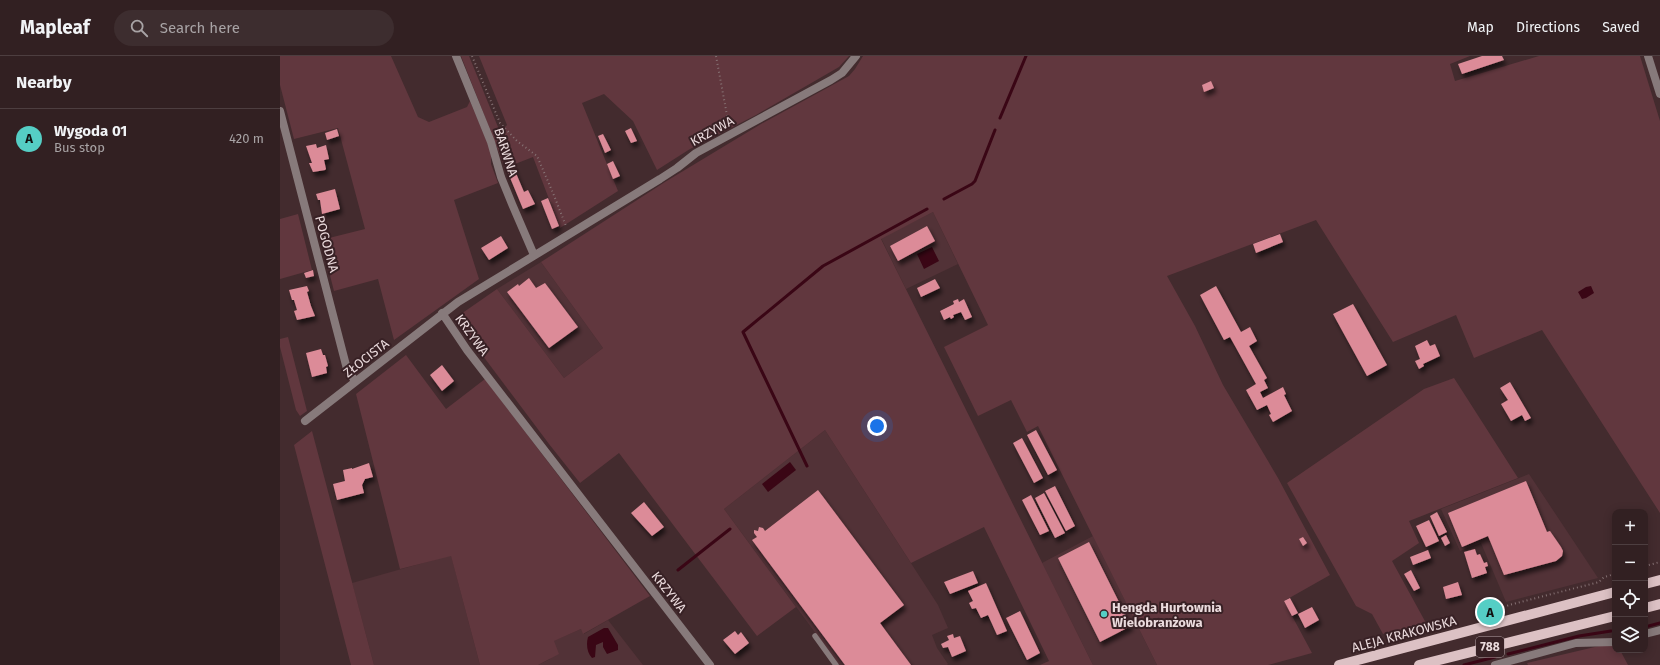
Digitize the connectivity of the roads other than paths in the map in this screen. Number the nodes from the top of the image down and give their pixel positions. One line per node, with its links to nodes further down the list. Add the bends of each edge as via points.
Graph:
1 (456, 56): 6 (street, BARWNA, via 491,142 501,177)
2 (856, 56): 6 (street, KRZYWA, via 842,73 696,152 677,168)
3 (1648, 56): 4 (street)
4 (1660, 94)
5 (280, 111): 8 (street, POGODNA, via 347,369)
6 (534, 255): 7 (street, KRZYWA)
7 (442, 313): 8 (street, ZŁOCISTA); 20 (street, KRZYWA, via 467,350)
8 (355, 381): 9 (street, ZŁOCISTA)
9 (305, 421)
10 (1660, 580): 11 (main road)
11 (1648, 583)
12 (1612, 593): 22 (main road, ALEJA KRAKOWSKA / 788)
13 (1660, 604): 14 (main road)
14 (1648, 607)
15 (1612, 617): 23 (main road, 788)
16 (1660, 630): 17 (street)
17 (1648, 633)
18 (815, 636): 21 (lane)
19 (1612, 642): 24 (street, via 1576,642)
20 (710, 665)
21 (836, 665)
22 (1339, 665)
23 (1419, 665)
24 (1495, 665)

